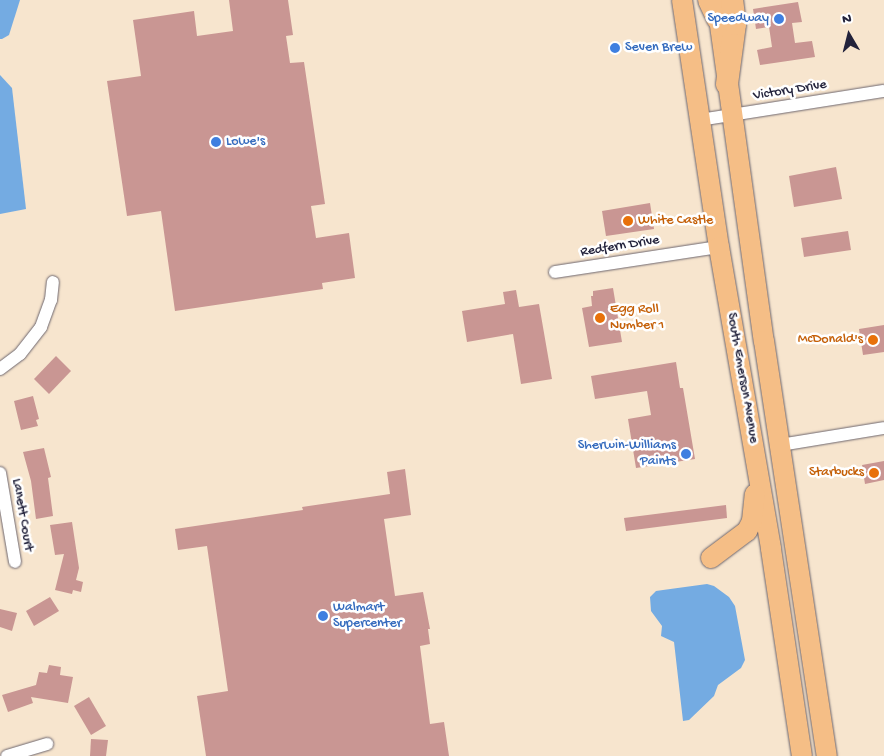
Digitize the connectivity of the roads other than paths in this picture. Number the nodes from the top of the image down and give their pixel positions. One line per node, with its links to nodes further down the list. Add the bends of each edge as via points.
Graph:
1 (682, 0): 7 (main road, South Emerson Avenue)
2 (732, 0): 4 (highway, via 735,24)
3 (714, 6): 4 (main road, South Emerson Avenue)
4 (727, 84): 6 (main road, South Emerson Avenue)
5 (884, 91): 6 (street, Victory Drive)
6 (732, 115): 7 (street, Victory Drive); 13 (main road, South Emerson Avenue)
7 (700, 120): 8 (main road, South Emerson Avenue)
8 (719, 247): 9 (street, Redfern Drive); 14 (main road, South Emerson Avenue)
9 (555, 272)
10 (53, 282): 11 (street, via 49,305 40,326 20,354)
11 (0, 369)
12 (884, 428): 13 (street)
13 (780, 445): 21 (main road, South Emerson Avenue)
14 (758, 472): 16 (main road, via 752,521 747,531); 20 (main road, South Emerson Avenue)
15 (0, 473): 17 (street, Lanett Court)
16 (711, 558)
17 (15, 562)
18 (47, 744): 19 (street)
19 (7, 756)
20 (802, 756)
21 (827, 756)

